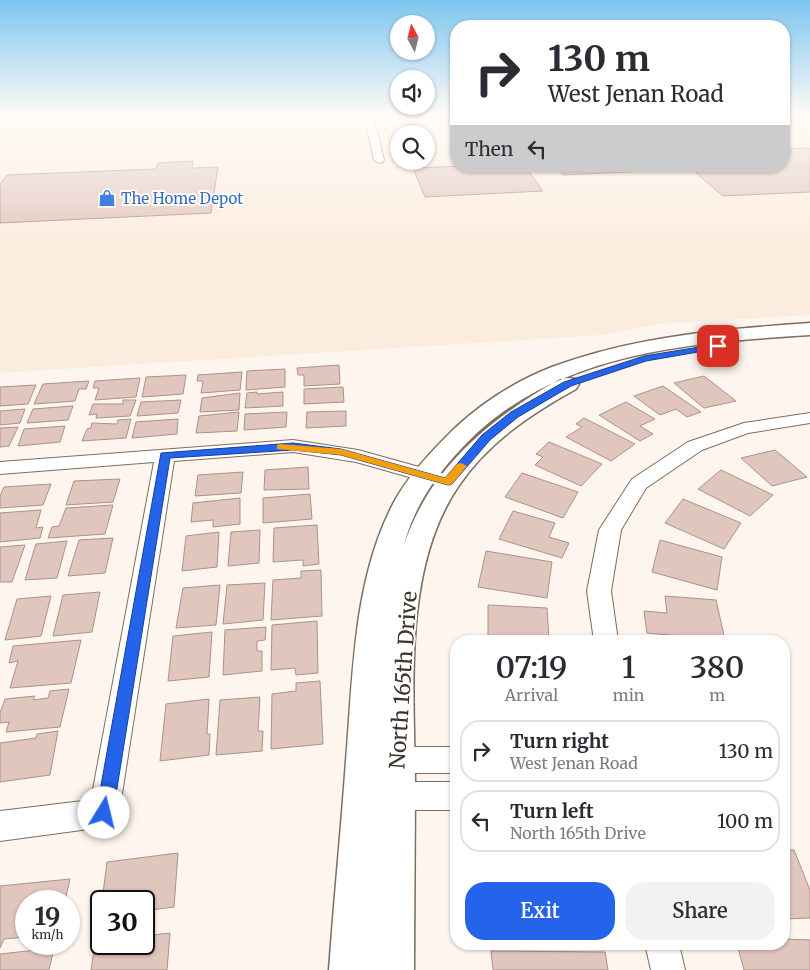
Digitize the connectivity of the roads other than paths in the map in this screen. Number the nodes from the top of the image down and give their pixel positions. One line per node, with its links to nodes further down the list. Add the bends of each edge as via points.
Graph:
1 (810, 330): 3 (street, via 714,336 626,350 541,379 506,398)
2 (810, 340): 3 (street, via 718,346 625,364 568,384)
3 (496, 417): 7 (street, North 165th Drive, via 486,437)
4 (810, 418): 8 (street, via 744,428 695,446 639,484 610,530 598,591)
5 (165, 455): 6 (street); 7 (street, via 293,446 341,452); 12 (street, via 104,813)
6 (0, 468)
7 (436, 479): 10 (street, North 165th Drive, via 434,504 421,535 409,579); 10 (street, North 165th Drive, via 403,509 385,561 374,635)
8 (605, 635)
9 (450, 761): 10 (street)
10 (380, 777): 11 (street); 14 (street, North 165th Drive); 15 (street, North 165th Drive)
11 (450, 794)
12 (0, 826)
13 (663, 950): 16 (street)
14 (350, 970)
15 (392, 970)
16 (668, 970)

